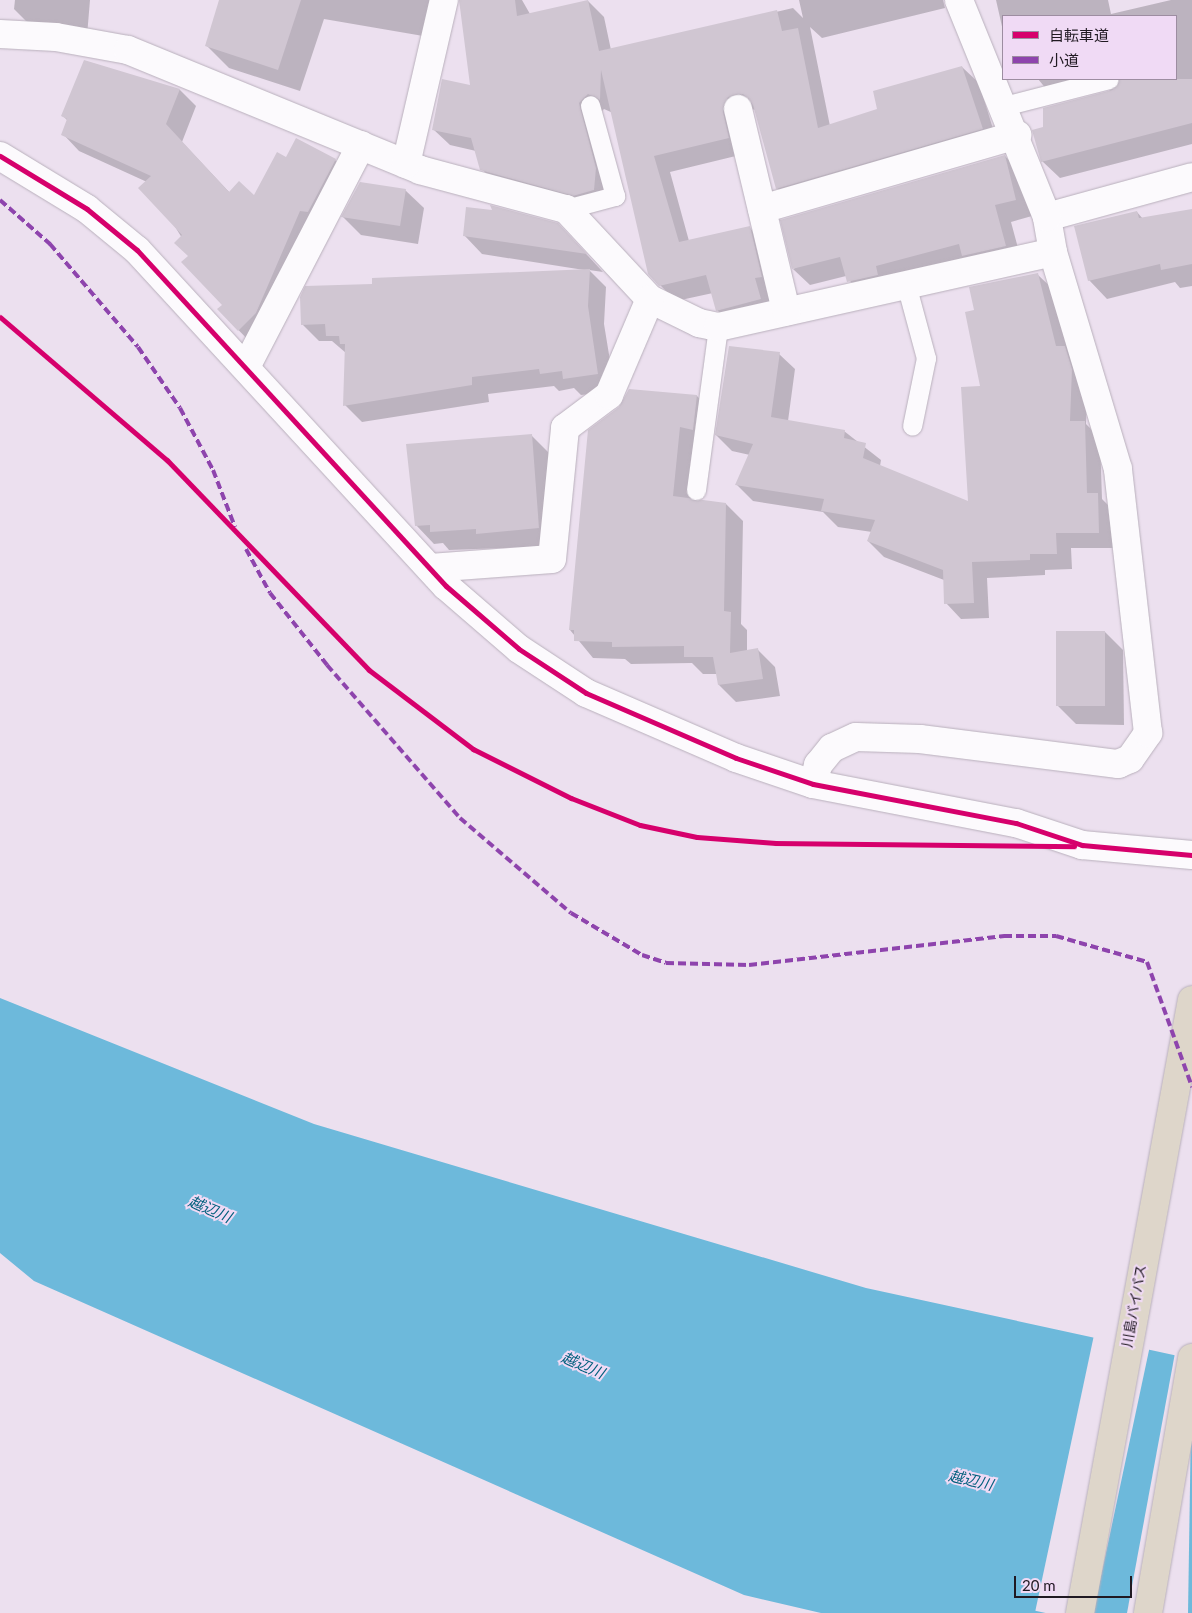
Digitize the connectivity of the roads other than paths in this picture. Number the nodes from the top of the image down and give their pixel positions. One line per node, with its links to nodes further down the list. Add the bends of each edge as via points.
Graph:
1 (444, 0): 11 (street)
2 (959, 0): 6 (street)
3 (0, 34): 9 (street, via 56,37 128,50)
4 (1105, 80): 6 (lane)
5 (590, 105): 13 (lane, via 615,196)
6 (1004, 106): 8 (street)
7 (738, 109): 14 (street)
8 (1017, 135): 14 (street); 15 (street)
9 (361, 145): 11 (street); 21 (street)
10 (0, 156): 21 (street, via 87,209 137,250)
11 (406, 164): 13 (street)
12 (1192, 177): 15 (street)
13 (566, 209): 18 (street)
14 (762, 209): 19 (street)
15 (1047, 217): 16 (street)
16 (1053, 252): 17 (street); 25 (street, via 1118,469 1148,733 1130,759 1118,764 920,739 856,737 832,748 818,765)
17 (906, 284): 19 (street); 22 (lane, via 926,358)
18 (650, 299): 20 (street, via 699,323); 24 (street, via 609,395 565,428 552,559)
19 (786, 312): 20 (street)
20 (718, 327): 23 (lane)
21 (246, 367): 24 (street)
22 (912, 426)
23 (696, 490)
24 (430, 568): 25 (street, via 520,649 586,693 736,758)
25 (813, 784): 26 (street, via 1016,823 1082,846)
26 (1192, 855)
27 (1192, 1000): 29 (highway, 川島バイパス)
28 (1192, 1358): 30 (highway)
29 (1080, 1613)
30 (1148, 1613)

